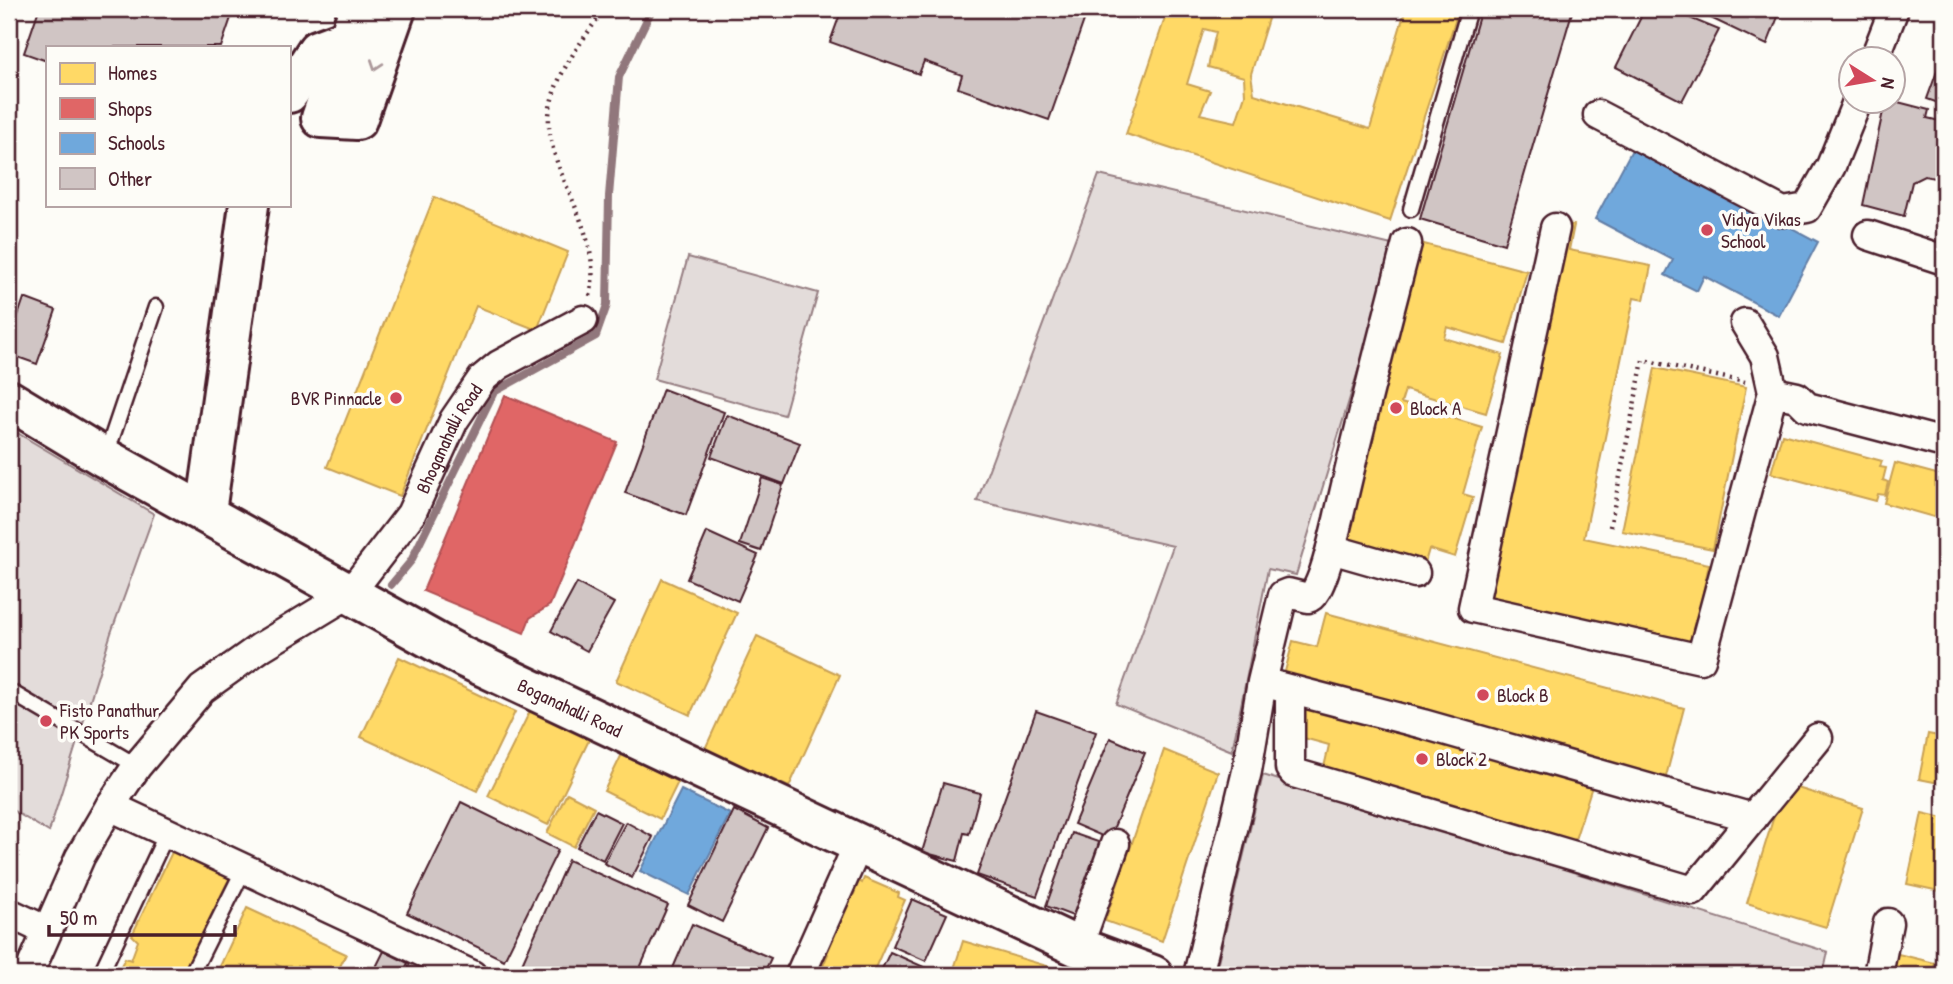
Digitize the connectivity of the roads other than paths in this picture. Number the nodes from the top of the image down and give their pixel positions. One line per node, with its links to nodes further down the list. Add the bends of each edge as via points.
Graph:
1 (396, 9): 4 (street, one-way to 4, via 339,119)
2 (1469, 9): 10 (lane)
3 (1894, 9): 5 (street)
4 (354, 24): 6 (street, via 317,50)
5 (1879, 46)
6 (290, 91)
7 (1598, 116): 8 (street, via 1783,212 1807,208)
8 (1851, 116)
9 (249, 206): 22 (street)
10 (1411, 209)
11 (1555, 228): 18 (street, via 1473,608 1700,659)
12 (1868, 235): 14 (street)
13 (1407, 243): 23 (street)
14 (1944, 260)
15 (156, 307): 21 (lane)
16 (583, 320): 25 (street, Bhoganahalli Road, via 499,365 482,379 454,420 411,514)
17 (1745, 323): 18 (street, via 1765,356)
18 (1772, 399): 20 (street, via 1797,397 1807,407)
19 (9, 400): 21 (street, Boganahalli Road)
20 (1944, 443)
21 (105, 458): 22 (street, Boganahalli Road)
22 (206, 512): 25 (street, Boganahalli Road)
23 (1331, 549): 24 (street); 26 (street, via 1313,597 1283,595)
24 (1415, 573)
25 (350, 593): 30 (street, via 202,689); 34 (street, Boganahalli Road, via 463,657)
26 (1262, 682): 27 (street); 47 (street, via 1247,771)
27 (1290, 690): 32 (street); 32 (street, via 1290,768 1294,773 1693,891)
28 (9, 691): 30 (lane)
29 (1818, 737): 32 (street)
30 (137, 766): 31 (street)
31 (119, 811): 33 (street); 39 (street, via 80,857)
32 (1753, 818)
33 (167, 833): 36 (street); 42 (lane)
34 (859, 844): 40 (street, Boganahalli Road); 45 (street)
35 (1115, 844): 40 (street)
36 (244, 869): 43 (lane); 44 (street)
37 (9, 913): 39 (street)
38 (1888, 923): 48 (street)
39 (47, 932): 41 (street)
40 (1078, 947): 46 (street, Boganahalli Road)
41 (28, 975)
42 (100, 975)
43 (191, 975)
44 (472, 975)
45 (800, 975)
46 (1153, 975)
47 (1198, 975)
48 (1878, 975)

